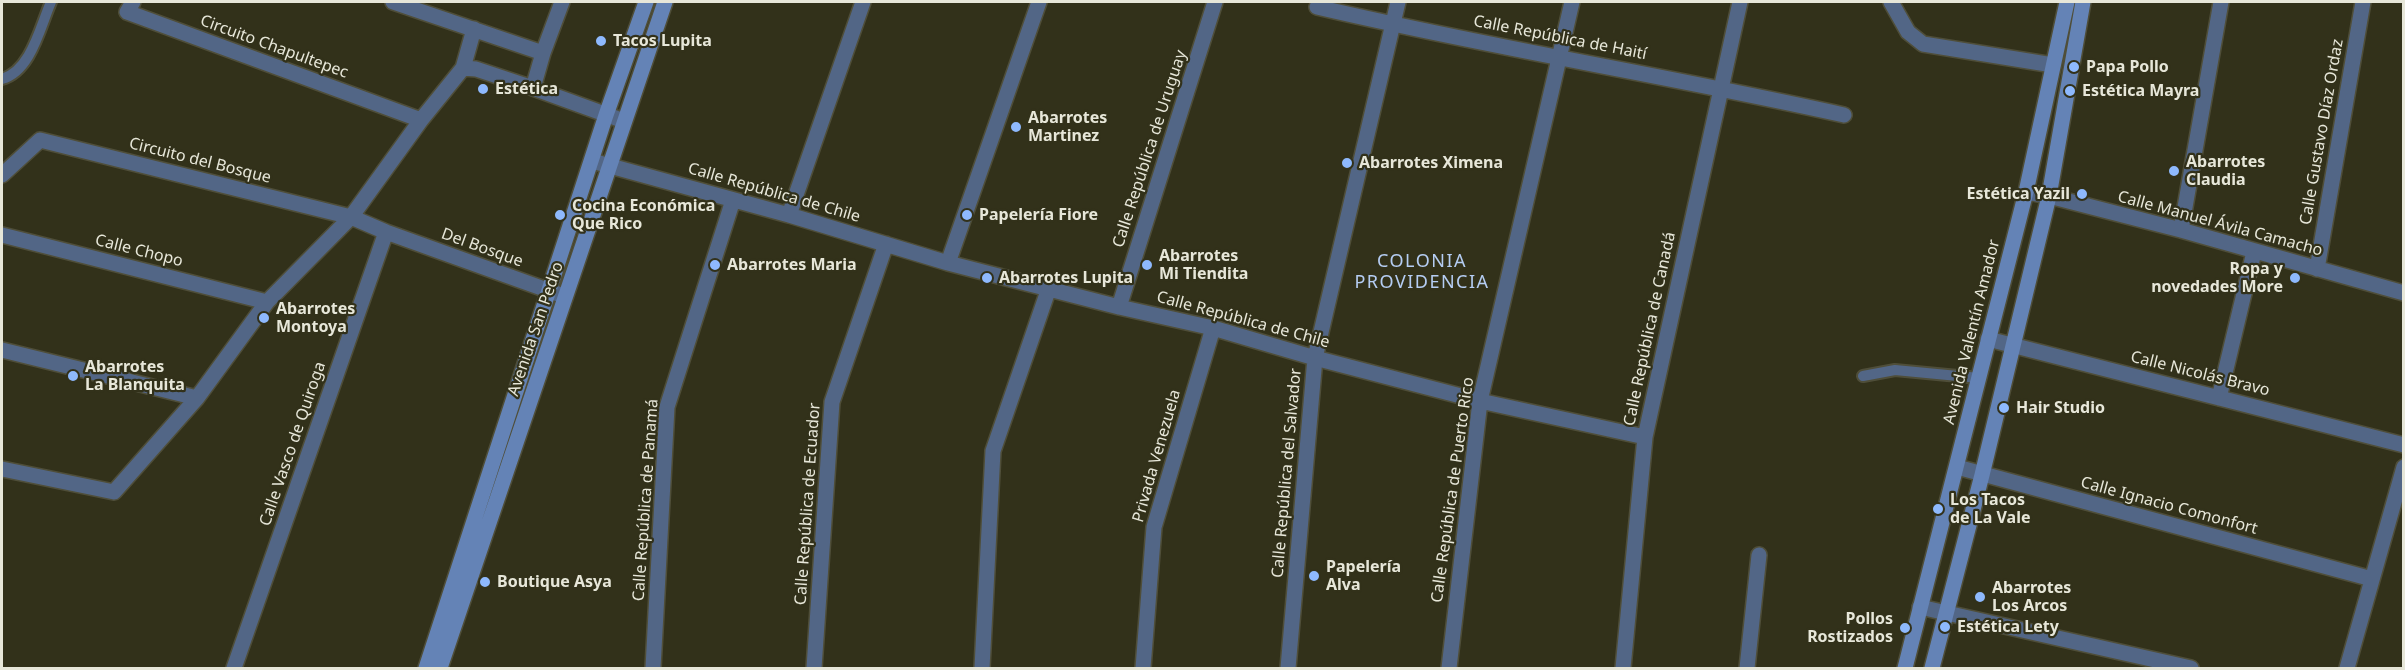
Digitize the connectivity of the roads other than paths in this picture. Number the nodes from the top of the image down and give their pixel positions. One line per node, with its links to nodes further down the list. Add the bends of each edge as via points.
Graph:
1 (51, 2): 25 (lane, via 20,69)
2 (133, 2): 30 (street, Circuito Chapultepec, via 127,12)
3 (393, 2): 20 (street)
4 (562, 2): 21 (street)
5 (646, 2): 28 (main road, Avenida San Pedro)
6 (665, 2): 31 (main road, Avenida San Pedro)
7 (863, 2): 38 (street)
8 (1039, 2): 45 (street)
9 (1215, 2): 52 (street, Calle República de Uruguay)
10 (1398, 2): 19 (street, Calle República del Salvador)
11 (1572, 2): 22 (street, Calle República de Puerto Rico)
12 (1740, 2): 26 (street, Calle República de Canadá)
13 (1891, 2): 23 (street, via 1908,32 1923,44)
14 (2067, 2): 23 (main road, Avenida Valentín Amador)
15 (2083, 2): 36 (main road)
16 (2221, 2): 40 (street)
17 (2363, 2): 46 (street, Calle Gustavo Díaz Ordaz)
18 (1317, 7): 19 (street, Calle República de Haití)
19 (1393, 25): 22 (street, Calle República de Haití); 57 (street, Calle República del Salvador)
20 (474, 29): 21 (street); 24 (street)
21 (543, 53): 27 (street)
22 (1560, 57): 26 (street, Calle República de Haití); 62 (street, Calle República de Puerto Rico)
23 (2053, 65): 35 (main road, Avenida Valentín Amador)
24 (463, 68): 27 (street); 30 (street)
25 (2, 79)
26 (1721, 87): 29 (street, Calle República de Haití); 63 (street, Calle República de Canadá)
27 (533, 88): 28 (street)
28 (606, 115): 31 (street); 32 (main road, Avenida San Pedro)
29 (1844, 115)
30 (421, 120): 39 (street)
31 (624, 122): 33 (main road, Avenida San Pedro)
32 (592, 161): 33 (street, Calle República de Chile); 48 (main road, Avenida San Pedro)
33 (609, 165): 37 (street, Calle República de Chile); 50 (main road, Avenida San Pedro)
34 (2, 175): 39 (street, Circuito del Bosque, via 40,140)
35 (2025, 192): 36 (street, Calle Manuel Ávila Camacho); 54 (main road, Avenida Valentín Amador)
36 (2049, 196): 40 (street, Calle Manuel Ávila Camacho); 55 (main road)
37 (733, 201): 38 (street, Calle República de Chile); 77 (street, Calle República de Panamá, via 667,407)
38 (789, 215): 43 (street, Calle República de Chile)
39 (351, 217): 41 (street, Circuito del Bosque); 51 (street)
40 (2181, 230): 44 (street, Calle Manuel Ávila Camacho)
41 (386, 232): 48 (street, Del Bosque); 74 (street, Calle Vasco de Quiroga)
42 (2, 235): 51 (street, Calle Chopo)
43 (886, 244): 45 (street, Calle República de Chile); 78 (street, Calle República de Ecuador, via 832,402)
44 (2254, 252): 46 (street, Calle Manuel Ávila Camacho); 61 (street)
45 (948, 263): 47 (street, Calle República de Chile)
46 (2317, 269): 49 (street, Calle Manuel Ávila Camacho)
47 (1049, 288): 52 (street, Calle República de Chile); 79 (street, via 993,451)
48 (550, 292): 50 (street, Del Bosque); 75 (main road, Avenida San Pedro)
49 (2403, 293)
50 (566, 297): 76 (main road, Avenida San Pedro)
51 (267, 302): 60 (street)
52 (1119, 308): 53 (street, Calle República de Chile)
53 (1213, 328): 57 (street, Calle República de Chile); 80 (street, Privada Venezuela, via 1154,527)
54 (1988, 339): 55 (street, Calle Nicolás Bravo); 59 (main road, Avenida Valentín Amador)
55 (2013, 346): 61 (street, Calle Nicolás Bravo); 68 (main road)
56 (2, 350): 60 (street)
57 (1315, 358): 62 (street, Calle República de Chile); 81 (street, Calle República del Salvador)
58 (1863, 376): 59 (lane, via 1895,370)
59 (1979, 378): 65 (main road, Avenida Valentín Amador)
60 (197, 398): 67 (street, via 114,492)
61 (2219, 398): 64 (street, Calle Nicolás Bravo)
62 (1480, 401): 63 (street, Calle República de Chile); 82 (street, Calle República de Puerto Rico)
63 (1645, 437): 83 (street, Calle República de Canadá)
64 (2403, 445)
65 (1957, 467): 68 (street, Calle Ignacio Comonfort); 71 (main road, Avenida Valentín Amador)
66 (2403, 467): 70 (street)
67 (2, 469)
68 (1983, 475): 70 (street, Calle Ignacio Comonfort); 72 (main road)
69 (1760, 555): 84 (street)
70 (2372, 579): 73 (street)
71 (1920, 607): 72 (street); 85 (main road, Avenida Valentín Amador)
72 (1947, 613): 86 (main road); 87 (street)
73 (2351, 668)
74 (234, 669)
75 (426, 669)
76 (440, 669)
77 (652, 669)
78 (814, 669)
79 (982, 669)
80 (1143, 669)
81 (1288, 669)
82 (1449, 669)
83 (1623, 669)
84 (1748, 669)
85 (1905, 669)
86 (1932, 669)
87 (2191, 669)

